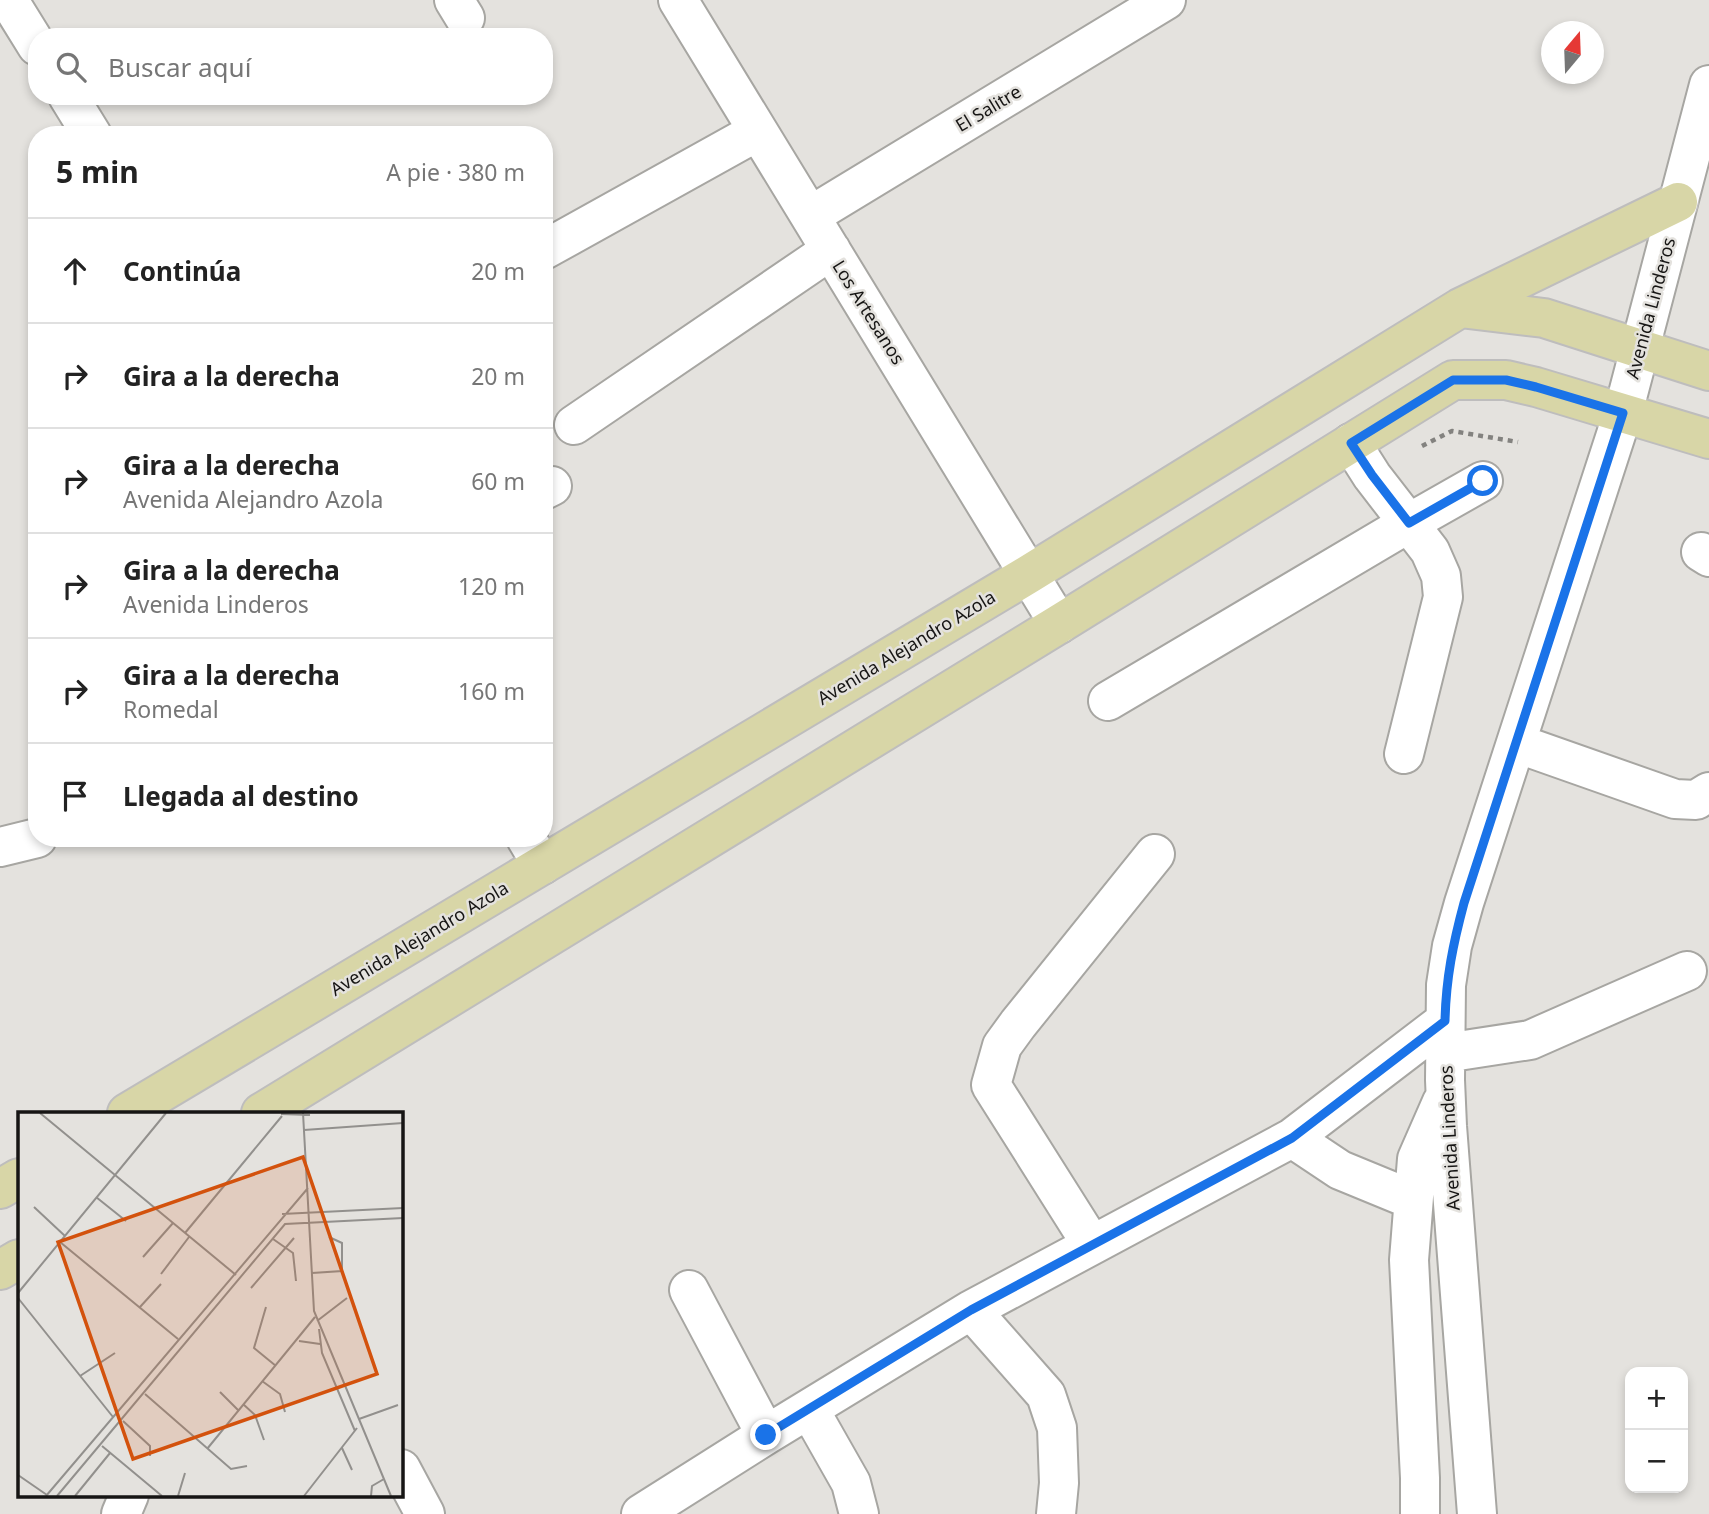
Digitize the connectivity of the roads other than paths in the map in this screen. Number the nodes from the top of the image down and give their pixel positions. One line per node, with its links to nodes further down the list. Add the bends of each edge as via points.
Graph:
1 (678, 0): 8 (street, Los Artesanos)
2 (1166, 0): 10 (street, El Salitre)
3 (9, 5): 4 (street)
4 (28, 33)
5 (1709, 85): 9 (street, Avenida Linderos)
6 (74, 105): 7 (street)
7 (86, 126)
8 (758, 131): 10 (street, Los Artesanos); 11 (street)
9 (1678, 202): 13 (main road, Avenida Alejandro Azola); 14 (street, Avenida Linderos)
10 (810, 216): 12 (street, Los Artesanos)
11 (553, 245)
12 (831, 250): 17 (street); 22 (street, Los Artesanos)
13 (1460, 308): 14 (main road, via 1544,318); 22 (main road, Avenida Alejandro Azola)
14 (1639, 349): 15 (main road); 16 (street, Avenida Linderos)
15 (1709, 371)
16 (1623, 413): 18 (main road); 19 (main road, via 1506,380 1453,380); 25 (street, Avenida Linderos)
17 (574, 425)
18 (1709, 439)
19 (1351, 443): 21 (street); 23 (main road)
20 (1483, 481): 21 (street)
21 (1409, 523): 24 (street); 26 (street, via 1430,551 1441,576 1443,597)
22 (1030, 574): 23 (street, Los Artesanos); 29 (main road, Avenida Alejandro Azola)
23 (1059, 624): 36 (main road)
24 (1108, 701)
25 (1516, 743): 27 (street, via 1675,800 1696,800); 34 (street, Avenida Linderos, via 1452,946)
26 (1404, 754)
27 (1709, 792)
28 (28, 840): 30 (street)
29 (553, 840)
30 (0, 847)
31 (534, 851): 35 (main road, Avenida Alejandro Azola)
32 (1155, 854): 41 (street, via 1002,1046 991,1085)
33 (1687, 971): 34 (street, via 1530,1040)
34 (1445, 1055): 37 (street); 40 (street, via 1418,1159); 56 (street, Avenida Linderos)
35 (129, 1112)
36 (263, 1112)
37 (1292, 1138): 40 (street, via 1340,1170); 41 (street)
38 (18, 1179): 39 (main road)
39 (0, 1189)
40 (1413, 1200): 55 (street, via 1409,1260)
41 (1092, 1245): 45 (street)
42 (18, 1260): 43 (main road)
43 (0, 1270)
44 (689, 1290): 47 (street)
45 (971, 1310): 46 (street); 54 (street, via 1046,1395 1057,1428)
46 (809, 1409): 47 (street); 53 (street, via 851,1483)
47 (766, 1435): 52 (street)
48 (402, 1471): 51 (street)
49 (129, 1496): 50 (street)
50 (121, 1514)
51 (425, 1514)
52 (641, 1514)
53 (859, 1514)
54 (1056, 1514)
55 (1420, 1514)
56 (1477, 1514)

